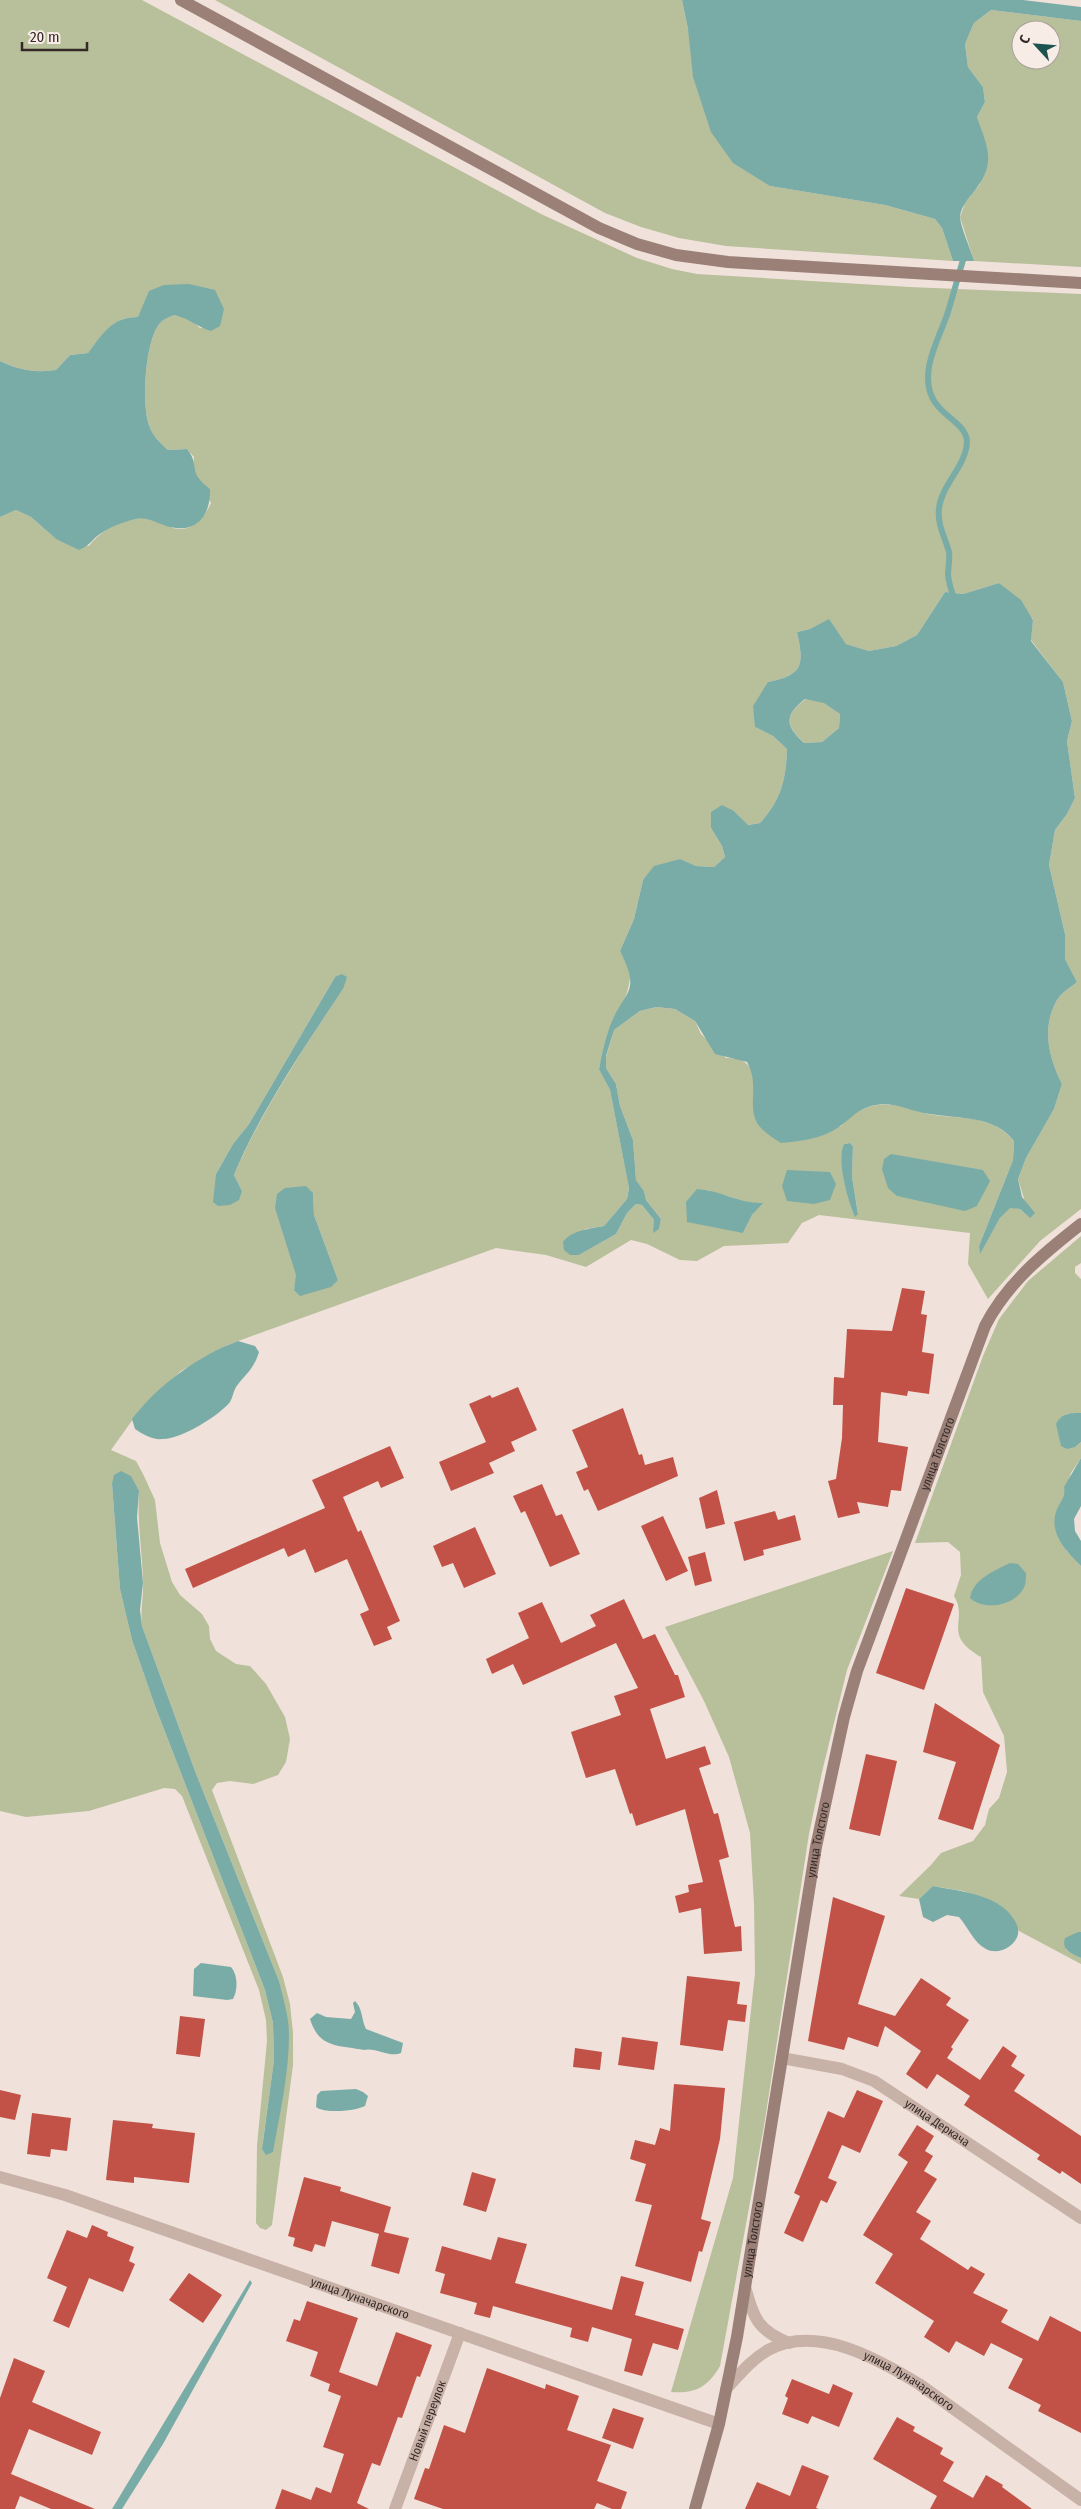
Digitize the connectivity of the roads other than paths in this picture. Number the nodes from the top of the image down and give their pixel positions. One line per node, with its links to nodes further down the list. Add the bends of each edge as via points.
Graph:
1 (181, 0): 2 (main road, via 600,228 637,244 676,255 728,262)
2 (1081, 283)
3 (1081, 1224): 4 (main road, улица Толстого, via 1043,1254 1006,1292 985,1326 860,1663 844,1717 816,1846)
4 (782, 2058): 6 (street, улица Деркача, via 842,2069 874,2081); 7 (main road, улица Толстого)
5 (0, 2176): 8 (street, улица Луначарского, via 65,2195)
6 (1081, 2218)
7 (744, 2287): 9 (street, via 756,2320 772,2336); 10 (main road, улица Толстого)
8 (460, 2333): 11 (street, улица Луначарского); 13 (street, Новый переулок)
9 (789, 2343): 10 (street, улица Луначарского, via 769,2350 753,2361); 12 (street, улица Луначарского, via 824,2342 891,2368 966,2416)
10 (726, 2389): 11 (main road, улица Толстого)
11 (718, 2424): 14 (main road, улица Толстого)
12 (1081, 2500)
13 (395, 2509)
14 (695, 2509)

